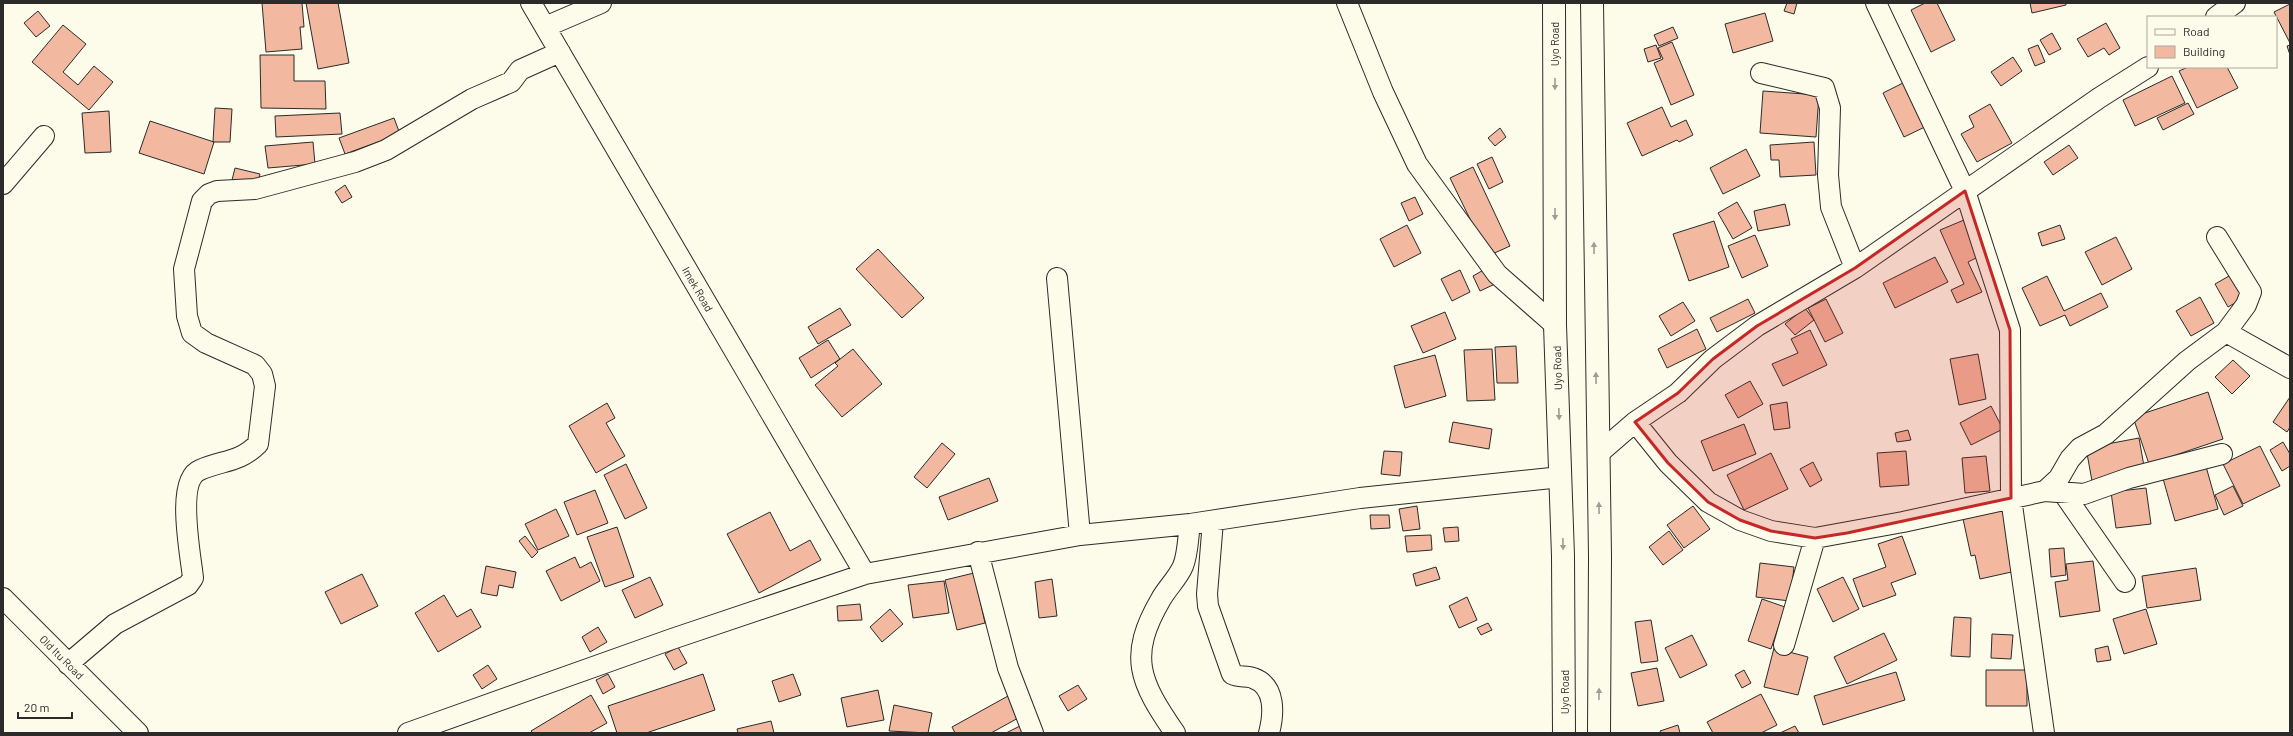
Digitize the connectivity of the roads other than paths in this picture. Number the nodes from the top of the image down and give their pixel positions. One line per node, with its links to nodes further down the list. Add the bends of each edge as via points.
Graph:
1 (531, 3): 9 (street, Imek Road)
2 (601, 3): 9 (street)
3 (1347, 3): 19 (street, via 1383,92 1417,164 1497,274)
4 (1554, 3): 19 (highway, Uyo Road, one-way to 19)
5 (1592, 3): 23 (highway, one-way to 5)
6 (1876, 3): 15 (street)
7 (2235, 3): 8 (street)
8 (2217, 16)
9 (545, 27): 10 (street, Imek Road)
10 (560, 52): 33 (street, Imek Road); 37 (street, via 520,70 511,82 472,99 386,150 355,162 254,189 217,191 202,201 184,268 186,316 192,332 206,344 255,365 262,374 265,386 258,444 242,457 198,470 187,485 185,501 193,578 188,585 115,624)
11 (2147, 68): 15 (street)
12 (1761, 73): 17 (street, via 1824,88 1828,95 1828,175 1831,207)
13 (44, 136): 14 (street)
14 (3, 184)
15 (1965, 191): 17 (street); 27 (street, via 2010,330)
16 (2217, 237): 20 (street, via 2251,292 2246,305)
17 (1855, 268): 22 (street, via 1758,326 1714,359 1678,393)
18 (1057, 278): 30 (street)
19 (1555, 325): 25 (highway, Uyo Road, one-way to 25)
20 (2226, 332): 21 (street); 26 (street, via 2169,376 2106,434 2080,448 2058,478)
21 (2290, 368)
22 (1635, 422): 23 (street); 31 (street, via 1668,463 1708,502 1740,520 1771,531)
23 (1598, 454): 44 (highway, one-way to 23)
24 (2222, 454): 26 (street, via 2129,478 2084,494)
25 (1562, 477): 28 (street, via 1360,498); 43 (highway, Uyo Road, one-way to 43)
26 (2055, 492): 27 (street); 34 (street)
27 (2011, 498): 31 (street); 45 (street)
28 (1213, 521): 29 (street); 42 (street, via 1208,606 1232,674 1239,678 1253,678 1267,687 1272,702)
29 (1190, 524): 30 (street); 41 (street, via 1183,566 1160,600 1144,633 1139,659 1143,677 1155,704)
30 (1080, 534): 32 (street)
31 (1815, 538): 36 (street)
32 (978, 552): 33 (street); 40 (street, via 1008,668)
33 (865, 574): 39 (street, via 672,639)
34 (2125, 582)
35 (3, 598): 37 (street, Old Itu Road)
36 (1784, 645)
37 (68, 664): 38 (street, Old Itu Road)
38 (138, 733)
39 (408, 733)
40 (1033, 733)
41 (1175, 733)
42 (1269, 733)
43 (1564, 733)
44 (1599, 733)
45 (2044, 733)

